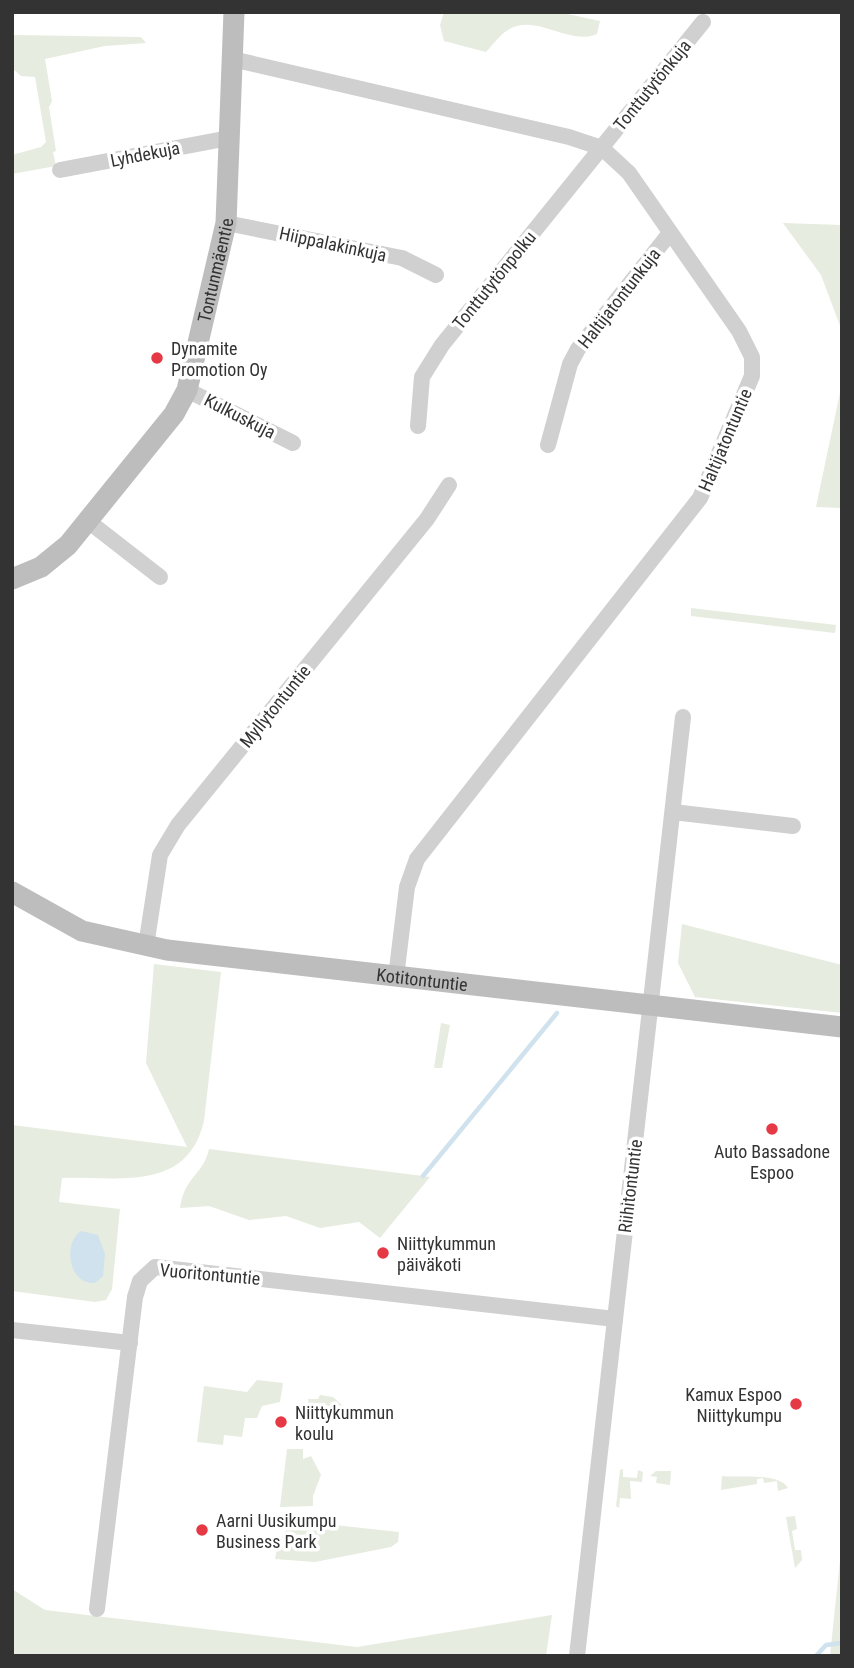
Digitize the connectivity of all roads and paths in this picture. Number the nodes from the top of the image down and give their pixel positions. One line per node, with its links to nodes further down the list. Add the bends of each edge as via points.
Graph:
1 (234, 12): 3 (street, Tontunmäentie)
2 (703, 22): 5 (street, Tonttutytönkuja)
3 (232, 59): 4 (street, Tontunmäentie); 5 (street, Haltijatontuntie)
4 (229, 138): 6 (street, Lyhdekuja); 7 (street, Tontunmäentie)
5 (602, 148): 8 (street, Haltijatontuntie, via 629,173); 11 (street, Tonttutytönpolku, via 442,345 422,377)
6 (60, 170)
7 (226, 223): 9 (street, Hiippalakinkuja, via 402,258); 10 (street, Tontunmäentie)
8 (670, 233): 13 (street, Haltijatontunkuja, via 578,349); 23 (street, Haltijatontuntie, via 752,357 744,401 701,498 417,859 407,887)
9 (436, 275)
10 (187, 390): 12 (street, Kulkuskuja); 15 (street, Tontunmäentie, via 174,414)
11 (418, 426)
12 (293, 443)
13 (548, 445)
14 (449, 485): 22 (street, Myllytontuntie, via 427,519 178,825 160,855)
15 (88, 521): 16 (street); 17 (street, Tontunmäentie, via 56,556)
16 (160, 577)
17 (12, 579)
18 (683, 717): 19 (street, Riihitontuntie)
19 (673, 812): 20 (street); 24 (street, Riihitontuntie)
20 (793, 826)
21 (12, 892): 22 (street, Kotitontuntie, via 82,931)
22 (146, 946): 23 (street, Kotitontuntie, via 214,958)
23 (396, 977): 24 (street, Kotitontuntie)
24 (652, 1007): 25 (street, Kotitontuntie); 26 (street, Riihitontuntie)
25 (842, 1027)
26 (615, 1319): 28 (street, Vuoritontuntie, via 155,1267 140,1280); 30 (street, Riihitontuntie)
27 (12, 1330): 28 (street)
28 (130, 1343): 29 (street, Vuoritontuntie)
29 (97, 1609)
30 (578, 1656)

